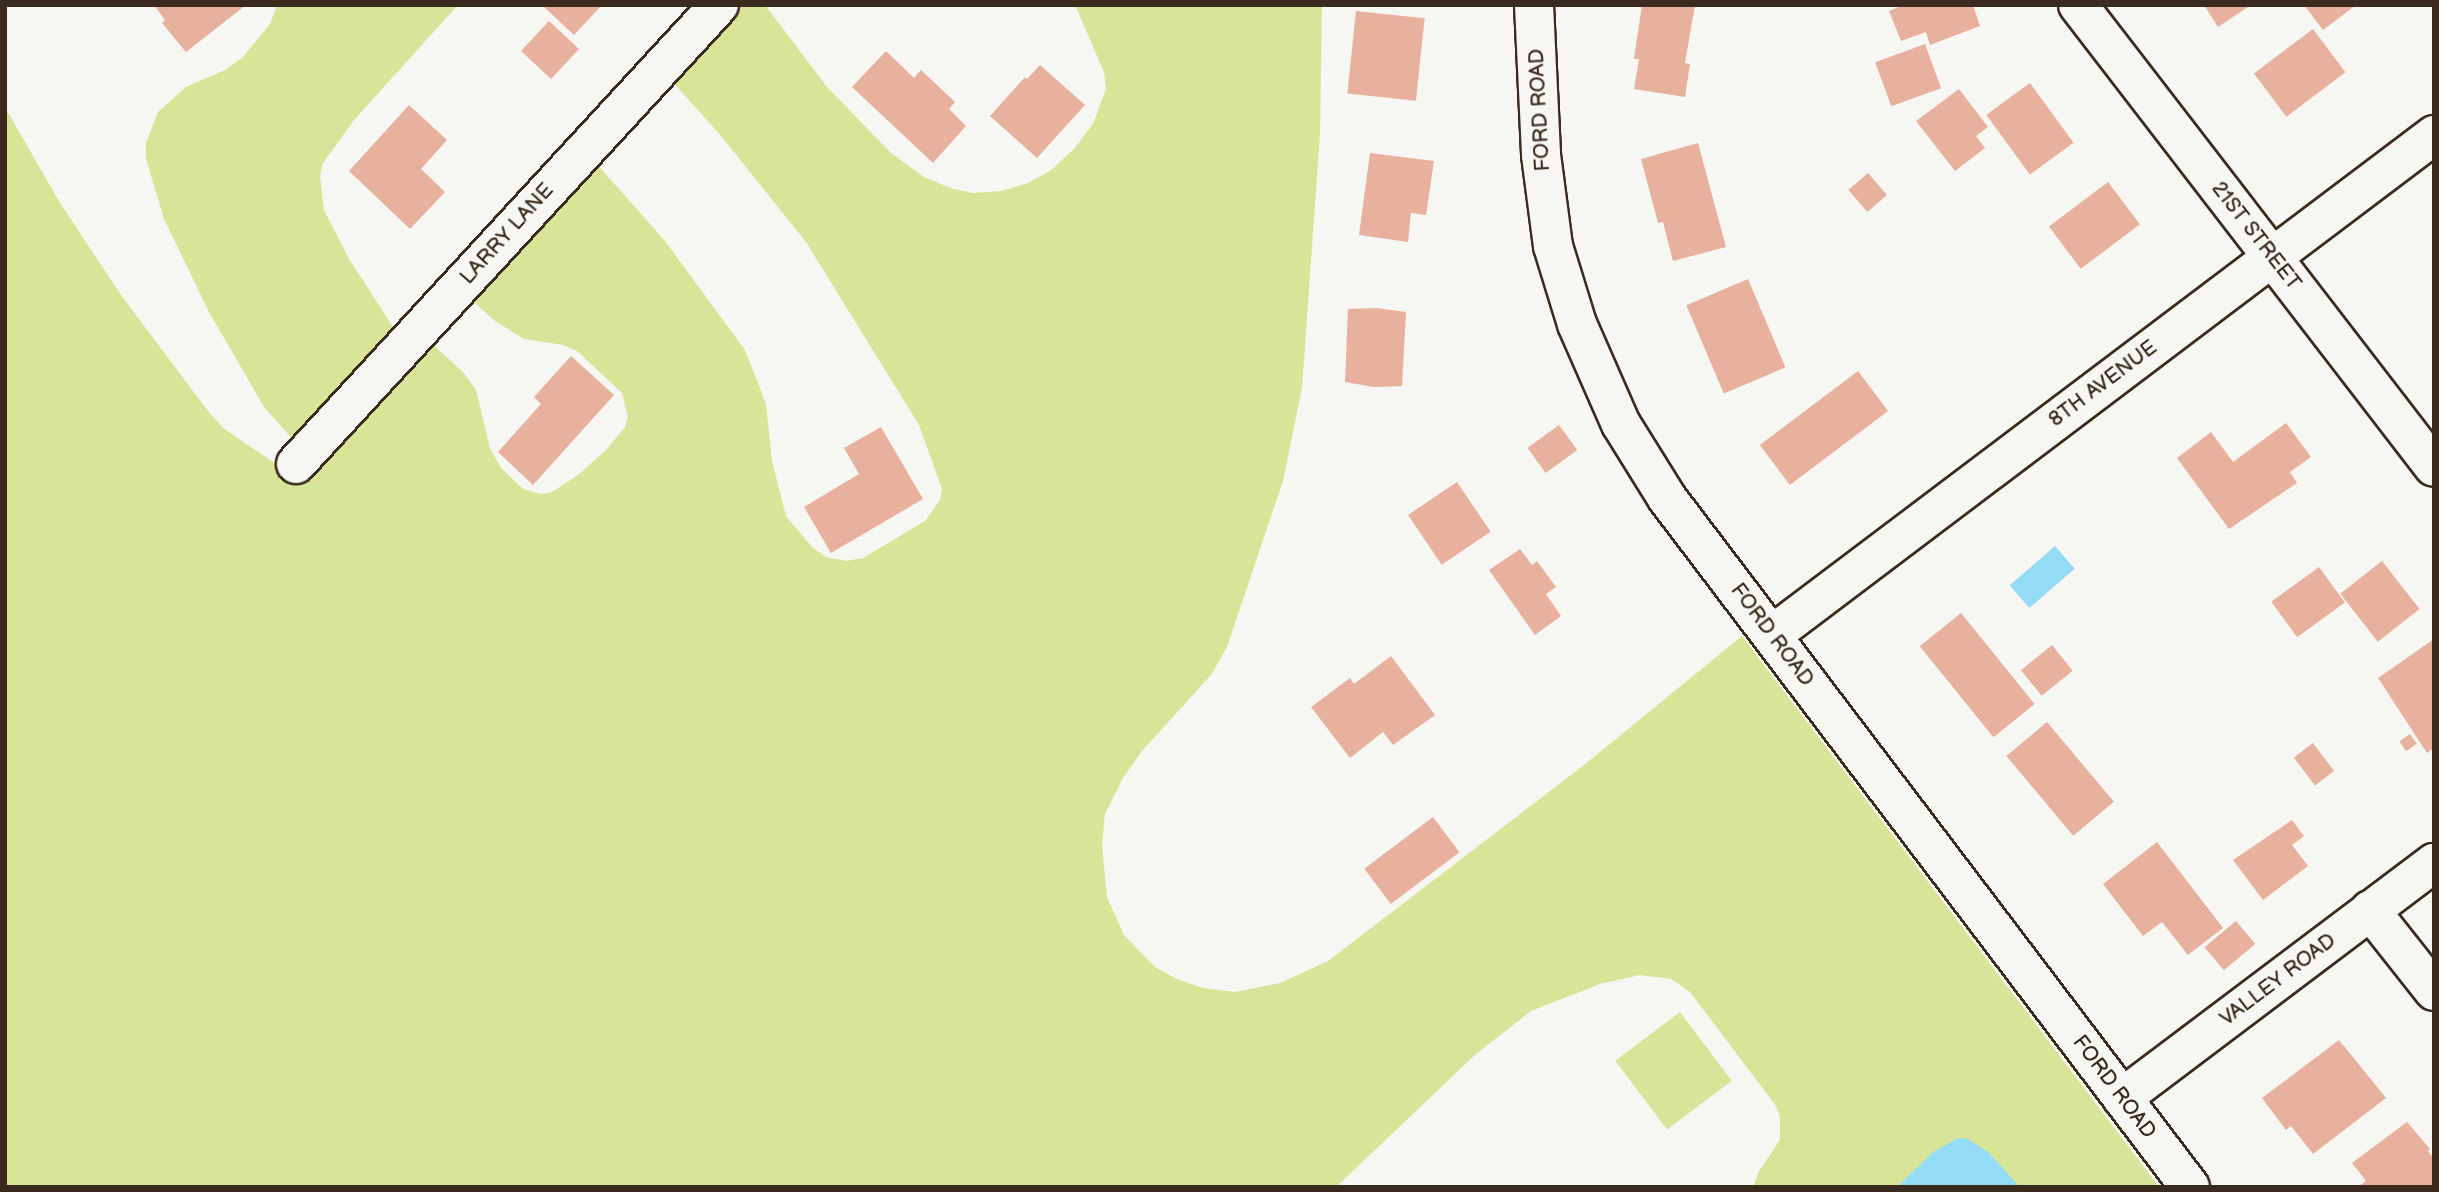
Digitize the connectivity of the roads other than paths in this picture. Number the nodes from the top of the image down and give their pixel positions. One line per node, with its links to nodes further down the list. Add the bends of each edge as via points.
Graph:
1 (719, 5): 6 (street, LARRY LANE)
2 (1534, 5): 8 (street, FORD ROAD, via 1545,198 1553,246 1577,324 1620,424 1646,466)
3 (2078, 5): 5 (street, 21ST STREET)
4 (2434, 135): 5 (street, 8TH AVENUE)
5 (2272, 256): 7 (street, 21ST STREET); 8 (street, 8TH AVENUE)
6 (296, 464)
7 (2434, 467)
8 (1772, 635): 12 (street, FORD ROAD)
9 (2434, 863): 10 (street, VALLEY ROAD)
10 (2370, 910): 11 (street); 12 (street, VALLEY ROAD)
11 (2434, 991)
12 (2122, 1098): 13 (street, FORD ROAD)
13 (2190, 1187)

